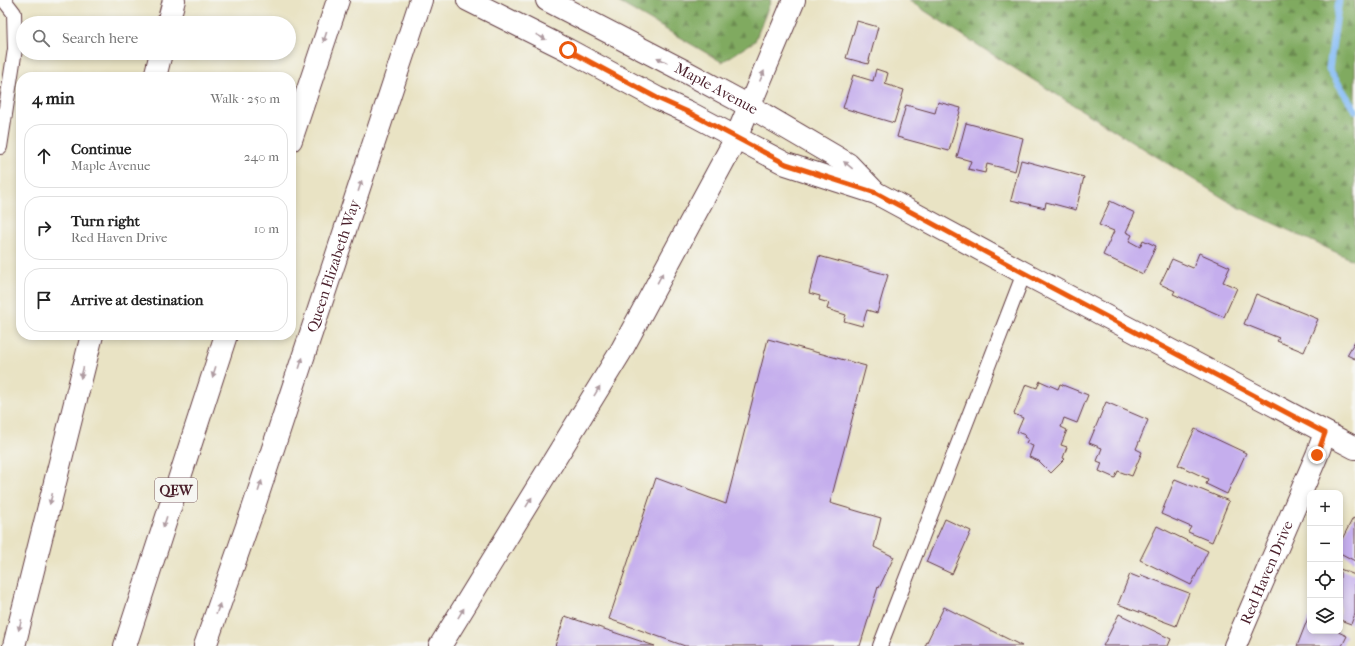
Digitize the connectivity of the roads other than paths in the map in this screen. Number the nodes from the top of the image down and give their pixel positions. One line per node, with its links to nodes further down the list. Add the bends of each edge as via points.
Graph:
1 (4, 0): 14 (lane, via 14,13 15,49)
2 (174, 0): 8 (main road)
3 (338, 0): 12 (main road, one-way to 12)
4 (421, 0): 23 (main road, Queen Elizabeth Way, one-way to 4, via 253,509)
5 (468, 0): 13 (main road, Maple Avenue, one-way to 13)
6 (547, 0): 11 (main road, Maple Avenue, one-way to 6)
7 (794, 0): 11 (main road, one-way to 7)
8 (170, 16)
9 (159, 60): 10 (main road)
10 (156, 72)
11 (749, 106): 13 (main road); 15 (main road, Maple Avenue, one-way to 11, via 848,164)
12 (296, 125)
13 (736, 138): 15 (main road, Maple Avenue, via 786,164); 24 (main road, one-way to 13, via 620,353)
14 (0, 147)
15 (876, 193): 16 (main road, Maple Avenue)
16 (1024, 273): 19 (main road, Maple Avenue); 25 (lane)
17 (91, 340): 21 (main road, one-way to 21)
18 (224, 340): 22 (main road, QEW, one-way to 22)
19 (1325, 433): 20 (main road, Maple Avenue); 26 (main road, Red Haven Drive)
20 (1355, 448)
21 (14, 646)
22 (125, 646)
23 (205, 646)
24 (440, 646)
25 (880, 646)
26 (1235, 646)

